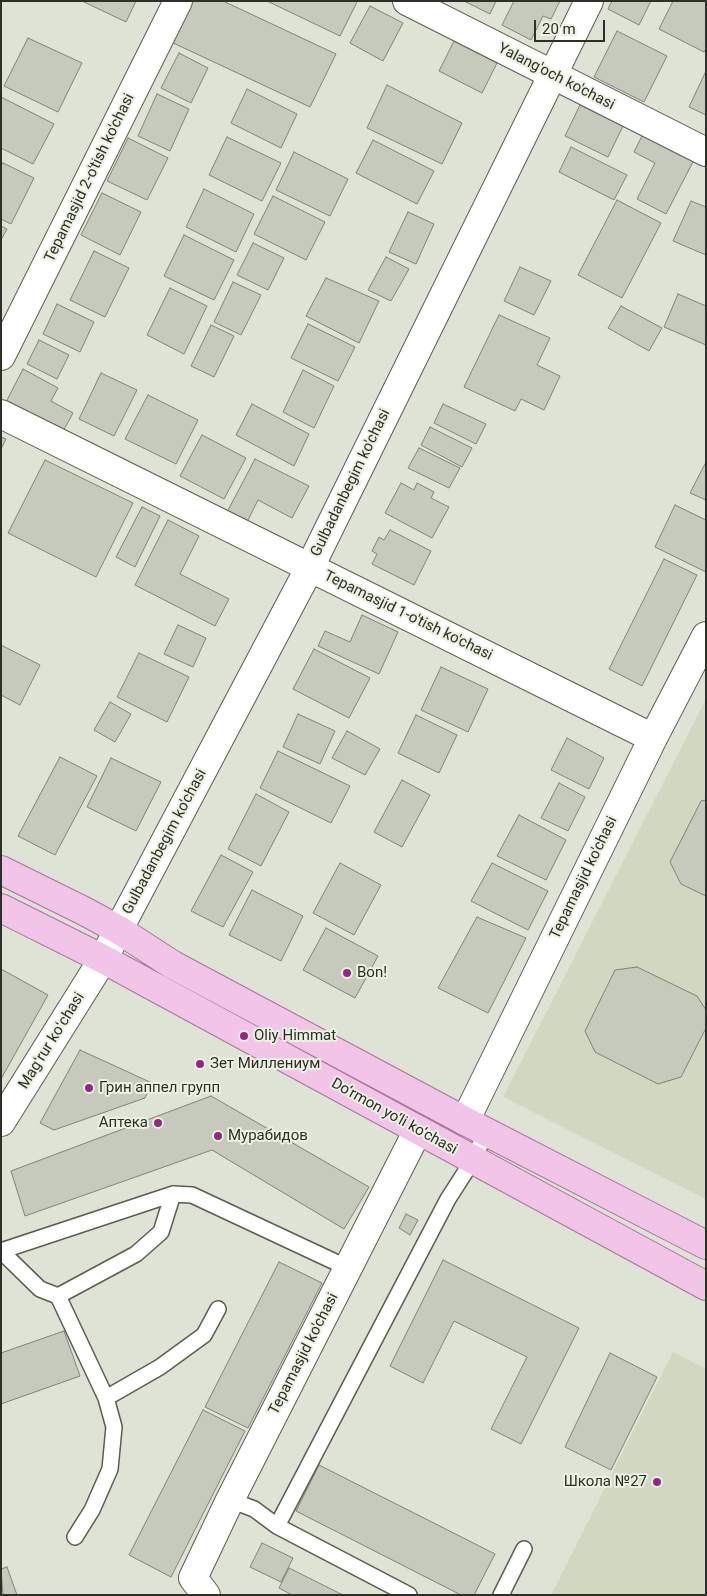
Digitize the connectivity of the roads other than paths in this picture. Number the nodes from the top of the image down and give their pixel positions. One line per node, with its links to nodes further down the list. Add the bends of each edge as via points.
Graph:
1 (178, 1): 6 (street, Tepamasjid 2-o'tish ko'chasi)
2 (407, 1): 4 (street, Yalang'och ko'chasi)
3 (589, 1): 4 (street, Gulbadanbegim ko'chasi)
4 (552, 75): 5 (street, Yalang'och ko'chasi); 8 (street, Gulbadanbegim ko'chasi)
5 (706, 152)
6 (1, 356)
7 (1, 414): 8 (street, Tepamasjid 1-o'tish ko'chasi)
8 (310, 567): 10 (street, Tepamasjid 1-o'tish ko'chasi); 13 (street, Gulbadanbegim ko'chasi)
9 (706, 636): 10 (street, Tepamasjid ko'chasi)
10 (653, 738): 16 (street, Tepamasjid ko'chasi)
11 (1, 870): 13 (main road, Do‘rmon yo‘li ko‘chasi)
12 (1, 908): 14 (main road, Do‘rmon yo‘li ko‘chasi)
13 (118, 930): 14 (street, Gulbadanbegim ko'chasi); 16 (main road, Do‘rmon yo‘li ko‘chasi, via 172,965)
14 (103, 959): 15 (street, Magʻrur koʻchasi); 17 (main road, Do‘rmon yo‘li ko‘chasi)
15 (1, 1122)
16 (476, 1127): 18 (lane); 20 (main road, Do‘rmon yo‘li ko‘chasi)
17 (418, 1130): 18 (main road, Do‘rmon yo‘li ko‘chasi); 22 (street, Tepamasjid ko'chasi)
18 (472, 1160): 23 (main road, Do‘rmon yo‘li ko‘chasi); 28 (lane, via 448,1199)
19 (173, 1194): 21 (lane); 22 (lane, via 192,1195); 24 (lane, via 161,1232 136,1254)
20 (706, 1245)
21 (2, 1251): 24 (lane, via 40,1288)
22 (348, 1268): 27 (street, Tepamasjid ko'chasi)
23 (706, 1286)
24 (58, 1296): 26 (lane)
25 (218, 1309): 26 (lane, via 204,1334 160,1368)
26 (106, 1398): 29 (lane, via 114,1427 110,1470 92,1510)
27 (230, 1500): 28 (lane, via 254,1509); 31 (street, Tepamasjid ko'chasi)
28 (277, 1526): 32 (lane)
29 (75, 1537)
30 (524, 1549): 33 (lane)
31 (199, 1587)
32 (409, 1595)
33 (501, 1595)

